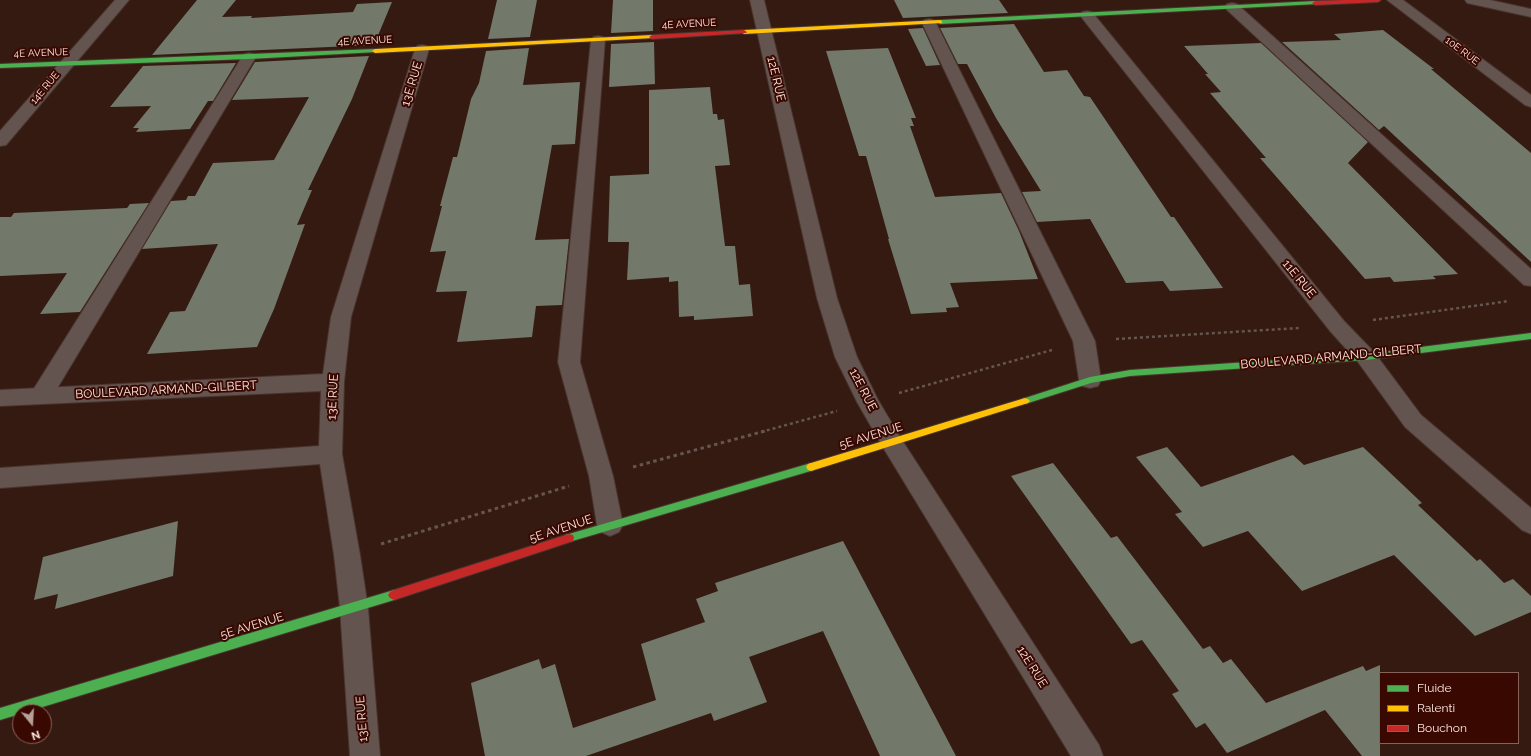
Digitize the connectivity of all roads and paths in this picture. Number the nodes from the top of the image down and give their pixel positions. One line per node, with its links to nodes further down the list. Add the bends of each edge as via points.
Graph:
1 (122, 0): 14 (street, 14E RUE)
2 (757, 0): 10 (street, 12E RUE)
3 (1378, 0): 6 (street, 4E AVENUE)
4 (1394, 0): 16 (street, 10E RUE)
5 (1472, 0): 7 (street)
6 (1232, 7): 8 (street, 4E AVENUE); 18 (street)
7 (1531, 13)
8 (1087, 15): 9 (street, 4E AVENUE); 20 (street, 11E RUE, via 1337,326)
9 (929, 23): 10 (street, 4E AVENUE); 22 (street, via 1084,341)
10 (765, 32): 11 (street, 4E AVENUE); 26 (street, 12E RUE, via 827,298 846,357)
11 (598, 40): 12 (street, 4E AVENUE); 30 (street, via 569,362 601,476)
12 (422, 49): 13 (street, 4E AVENUE); 23 (street, 13E RUE, via 341,317)
13 (249, 57): 14 (street, 4E AVENUE); 24 (street)
14 (66, 63): 15 (street, 4E AVENUE); 17 (street, 14E RUE)
15 (0, 66)
16 (1531, 102)
17 (0, 141)
18 (1531, 280)
19 (1531, 336): 20 (street, BOULEVARD ARMAND-GILBERT)
20 (1366, 357): 21 (street, BOULEVARD ARMAND-GILBERT); 29 (street, 11E RUE, via 1413,421)
21 (1130, 373): 22 (street, 5E AVENUE)
22 (1090, 380): 26 (street, 5E AVENUE)
23 (333, 382): 24 (street, BOULEVARD ARMAND-GILBERT); 27 (street, 13E RUE)
24 (41, 396): 25 (street, BOULEVARD ARMAND-GILBERT)
25 (0, 398)
26 (892, 443): 30 (street, 5E AVENUE); 34 (street, 12E RUE)
27 (330, 454): 28 (street); 31 (street, 13E RUE)
28 (0, 478)
29 (1531, 523)
30 (610, 525): 31 (street, 5E AVENUE)
31 (354, 608): 32 (street, 5E AVENUE); 33 (street, 13E RUE)
32 (0, 714)
33 (365, 756)
34 (1088, 756)

